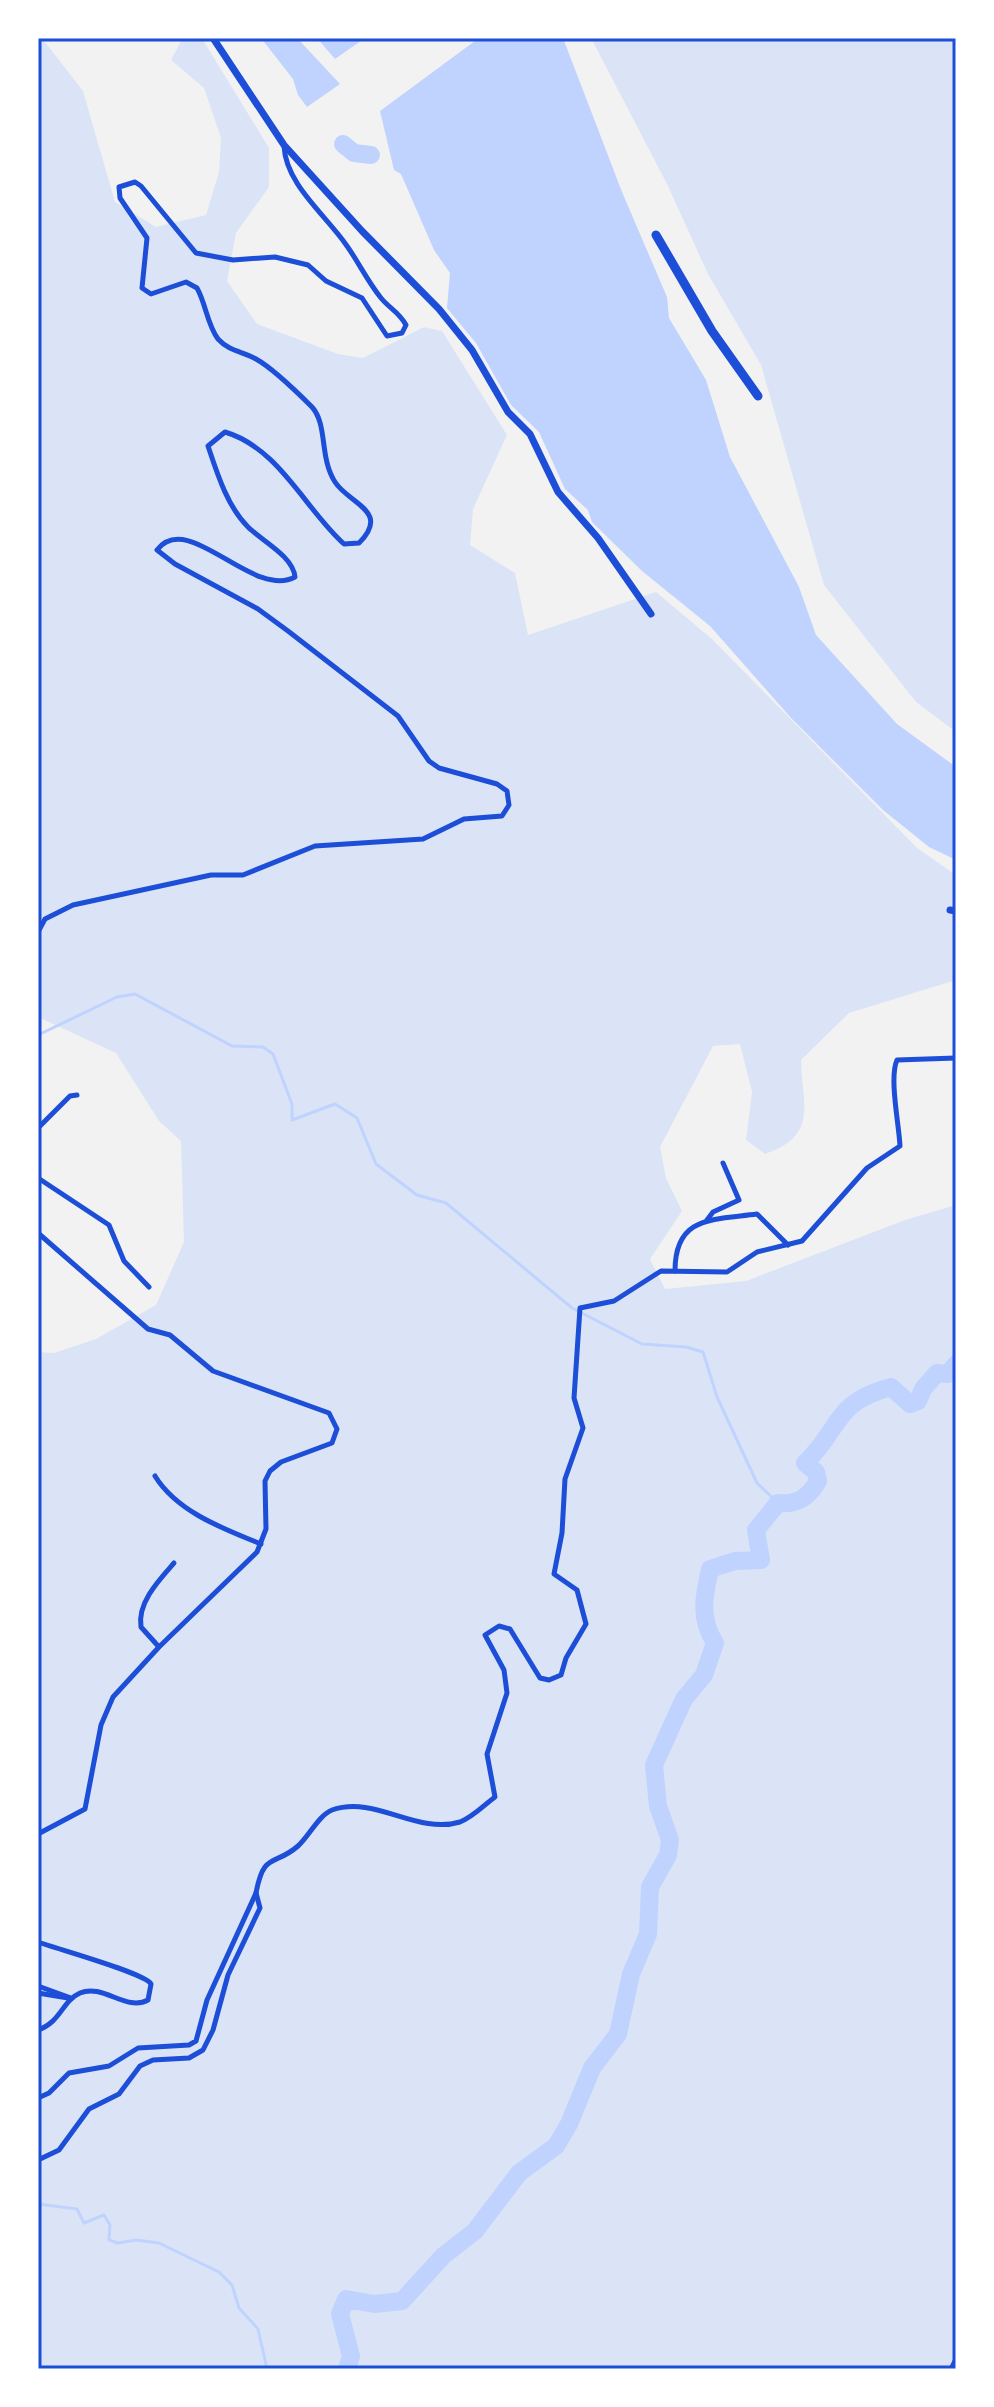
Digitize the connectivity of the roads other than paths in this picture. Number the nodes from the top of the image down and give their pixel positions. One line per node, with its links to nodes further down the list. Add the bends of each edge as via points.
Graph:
1 (213, 38): 2 (street)
2 (284, 145): 5 (street, via 472,350 508,412 530,434 558,492); 6 (street, via 290,171 303,190 383,301 398,310 406,325 402,333 387,336 362,298 326,281 308,265 275,257 233,260 196,253 135,182 119,187 120,198 147,238 142,288 151,294 186,282 197,288 217,337 232,351 255,358 314,409 324,464 337,486 367,510 368,534 359,543 344,544 283,474 245,440 225,432 208,446 229,501 246,525 292,567 295,577 266,580 200,545 175,539 164,541 157,550 268,616 398,716 429,761 450,773 497,784 507,791 509,805 502,816 464,819 423,839 315,846 243,875 211,875 73,905 45,919)
3 (656, 235): 4 (highway, via 712,331)
4 (758, 396)
5 (651, 614)
6 (38, 932)
7 (956, 1058): 14 (street, via 897,1060 892,1082 900,1146 867,1168 812,1234)
8 (77, 1095): 9 (street)
9 (38, 1128)
10 (723, 1163): 12 (street, via 739,1200)
11 (38, 1178): 16 (street, via 109,1225 124,1261)
12 (706, 1220): 14 (street, via 757,1214); 15 (street, via 679,1242)
13 (38, 1233): 18 (street, via 148,1329 170,1335 213,1371 333,1417 337,1429 332,1443 270,1471)
14 (789, 1246): 15 (street, via 757,1252 727,1272)
15 (675, 1271): 22 (street, via 661,1271 614,1301 583,1305 579,1311 574,1398 583,1428 565,1479 562,1533 553,1567 554,1574 577,1590 586,1624 561,1675 549,1680 540,1678 510,1629 499,1626 485,1635 504,1670 507,1693 487,1754 495,1797 471,1817 446,1824 407,1820 364,1806 333,1810 296,1848 269,1860)
16 (149, 1287)
17 (155, 1476): 18 (street, via 163,1489 210,1523)
18 (261, 1544): 20 (street)
19 (174, 1563): 20 (street, via 141,1615 141,1627)
20 (159, 1647): 21 (street, via 105,1712 85,1809)
21 (38, 1834)
22 (256, 1893): 28 (street, via 207,2000 196,2041 138,2048 109,2066 69,2073); 29 (street, via 260,1908 228,1975 203,2050 189,2058 157,2059 140,2066 123,2091 89,2109 59,2150)
23 (38, 1942): 26 (street, via 141,1975 151,1984 150,1997 142,2003 89,1991)
24 (38, 1986): 26 (street)
25 (38, 1993): 26 (street)
26 (71, 1998): 27 (street, via 55,2021)
27 (38, 2030)
28 (38, 2098)
29 (38, 2160)
30 (956, 2359): 31 (street)
31 (951, 2369)

